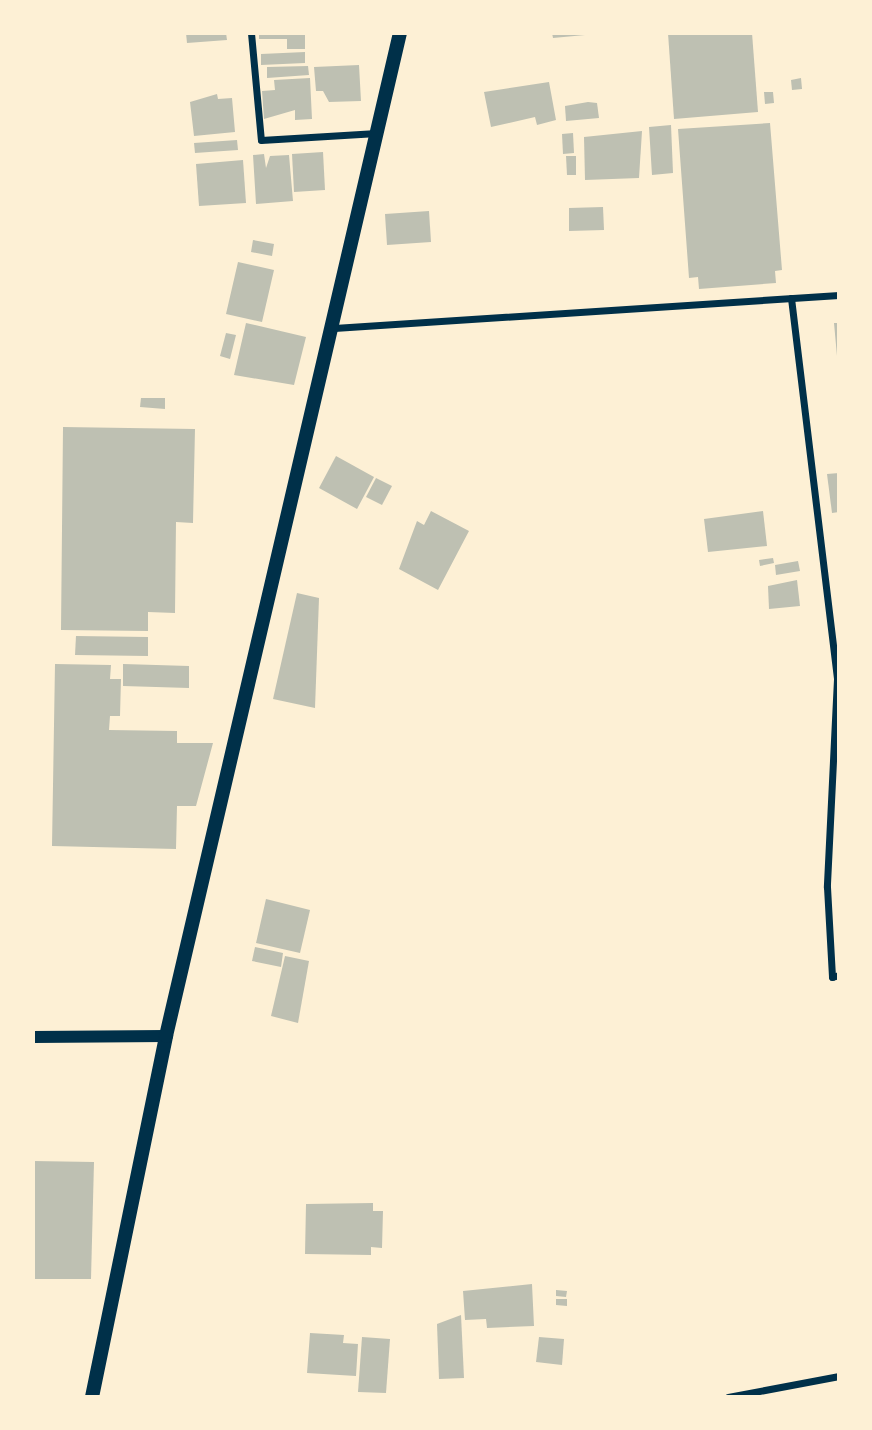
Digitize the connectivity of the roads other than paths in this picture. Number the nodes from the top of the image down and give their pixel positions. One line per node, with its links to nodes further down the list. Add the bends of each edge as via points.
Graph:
1 (251, 33): 3 (street, via 261,141)
2 (400, 33): 3 (main road)
3 (377, 133): 6 (main road)
4 (839, 295): 5 (street)
5 (791, 298): 6 (street); 7 (street, via 836,679 827,887 832,976)
6 (334, 328): 8 (main road)
7 (839, 975)
8 (166, 1036): 9 (street); 11 (main road)
9 (33, 1037)
10 (839, 1376): 12 (street)
11 (92, 1397)
12 (728, 1397)

